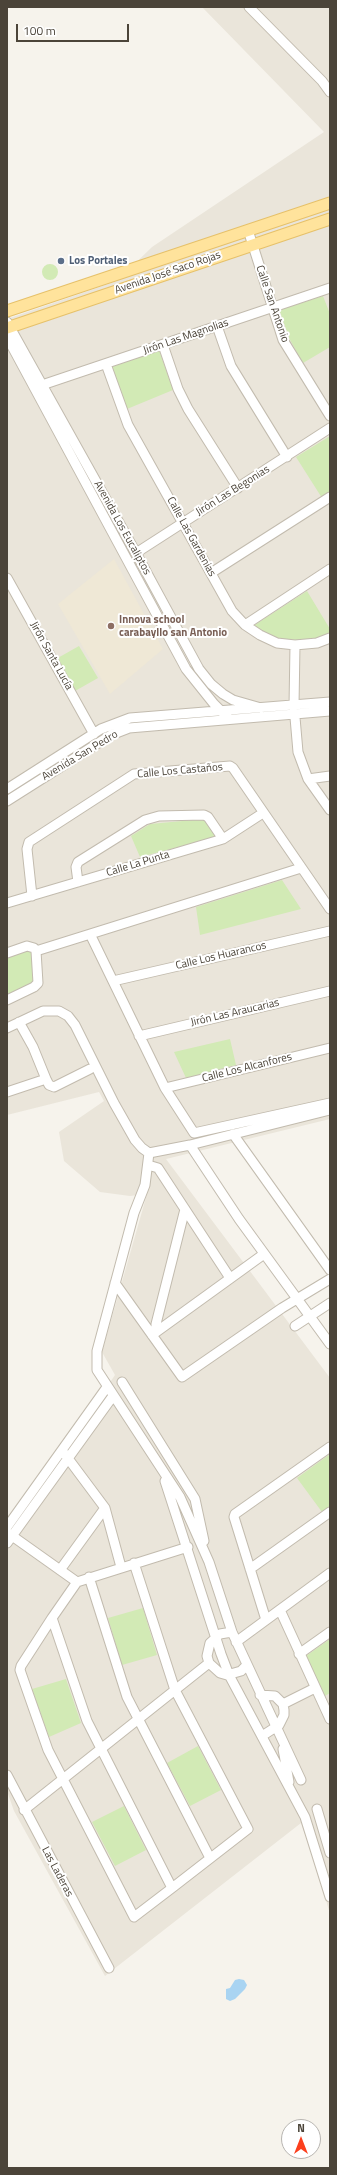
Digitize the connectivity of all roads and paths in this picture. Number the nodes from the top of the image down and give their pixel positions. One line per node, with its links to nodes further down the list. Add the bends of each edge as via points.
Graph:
1 (249, 7): 2 (street)
2 (326, 79): 3 (street)
3 (330, 91)
4 (330, 203): 6 (main road, Avenida José Saco Rojas)
5 (330, 219): 7 (main road, Avenida José Saco Rojas)
6 (248, 230): 7 (street, Calle San Antonio); 11 (main road, Avenida José Saco Rojas)
7 (252, 245): 10 (street, Calle San Antonio); 13 (main road, Avenida José Saco Rojas)
8 (328, 289): 9 (street); 10 (street, Jirón Las Magnolias)
9 (330, 299)
10 (273, 308): 12 (street, Jirón Las Magnolias); 17 (street, Calle San Antonio, via 285,343)
11 (7, 311)
12 (217, 326): 14 (street, Jirón Las Magnolias); 19 (street, via 231,366)
13 (8, 329): 16 (street, Avenida Los Eucaliptos); 33 (street, Avenida Los Eucaliptos, via 186,669)
14 (163, 345): 15 (street, Jirón Las Magnolias); 20 (street, via 178,389 188,409)
15 (106, 364): 16 (street, Jirón Las Magnolias); 22 (street, Calle Las Gardenias, via 128,425)
16 (42, 385): 23 (street, Avenida Los Eucaliptos)
17 (330, 416)
18 (330, 428): 19 (street, Jirón Las Begonias)
19 (286, 457): 20 (street, Jirón Las Begonias)
20 (238, 488): 22 (street, Jirón Las Begonias)
21 (330, 497): 25 (street)
22 (183, 522): 23 (street, Jirón Las Begonias); 25 (street, Calle Las Gardenias)
23 (136, 552): 31 (street, Avenida Los Eucaliptos, via 199,669 211,684 233,700)
24 (330, 569): 27 (street)
25 (211, 573): 27 (street, Calle Las Gardenias, via 232,611)
26 (7, 578): 39 (street, Jirón Santa Lucía)
27 (244, 624): 29 (street, Calle Las Gardenias, via 277,643)
28 (330, 638): 29 (street, Calle Las Gardenias, via 317,643)
29 (295, 645): 32 (street)
30 (330, 702): 32 (street)
31 (261, 708): 32 (street, Avenida San Pedro); 33 (street, Avenida San Pedro)
32 (294, 710): 34 (street); 36 (street, Avenida San Pedro); 42 (street, via 298,752)
33 (220, 711): 35 (street, Avenida San Pedro); 36 (street, Avenida Los Eucaliptos)
34 (330, 711)
35 (130, 718): 37 (street, Avenida San Pedro); 38 (street)
36 (229, 719): 38 (street, Avenida San Pedro)
37 (109, 726): 39 (street, Avenida San Pedro); 40 (street)
38 (132, 728): 40 (street, Avenida San Pedro)
39 (94, 734): 43 (street, Avenida San Pedro)
40 (111, 735): 44 (street, Avenida San Pedro)
41 (330, 776): 42 (street)
42 (308, 779): 45 (street)
43 (7, 789)
44 (7, 801)
45 (330, 810)
46 (263, 813): 47 (street, Calle La Punta); 48 (street, Calle Los Castaños); 50 (street, Calle Los Castaños, via 230,766 134,774 29,842 27,849)
47 (223, 839): 49 (street, Calle La Punta); 49 (street, via 204,815 159,816 146,820 78,862)
48 (302, 868): 52 (street, Calle Los Castaños); 54 (street)
49 (78, 882): 50 (street, Calle La Punta)
50 (32, 896): 51 (street, Calle La Punta)
51 (7, 903)
52 (330, 909)
53 (330, 931): 57 (street, Calle Los Huarancos)
54 (90, 934): 55 (street); 57 (street)
55 (36, 951): 56 (street, via 27,946); 59 (street, via 38,983)
56 (7, 953)
57 (113, 981): 62 (street)
58 (330, 990): 62 (street, Jirón Las Araucarias)
59 (7, 999)
60 (19, 1022): 61 (street); 65 (street); 72 (street, via 51,1010 68,1016 135,1140)
61 (7, 1028)
62 (139, 1036): 66 (street)
63 (330, 1048): 66 (street, Calle Los Alcanfores)
64 (90, 1069): 65 (street, via 54,1087 49,1085)
65 (46, 1079): 67 (street)
66 (165, 1088): 68 (street, via 194,1133)
67 (7, 1092)
68 (330, 1102)
69 (330, 1110): 70 (street)
70 (233, 1134): 71 (street); 76 (street)
71 (190, 1145): 72 (street); 75 (street)
72 (149, 1153): 73 (street)
73 (148, 1165): 74 (street, via 158,1168); 79 (street, via 145,1185 134,1213)
74 (185, 1209): 77 (street); 84 (street)
75 (264, 1254): 77 (street); 80 (street)
76 (330, 1270)
77 (230, 1278): 84 (street)
78 (330, 1279): 80 (street)
79 (115, 1283): 84 (street); 87 (street, via 96,1361 97,1370)
80 (297, 1299): 82 (street); 84 (street, via 182,1377)
81 (330, 1303): 82 (street)
82 (310, 1316): 83 (street); 85 (street)
83 (295, 1326)
84 (154, 1333)
85 (330, 1344)
86 (122, 1382): 97 (street, via 195,1499)
87 (107, 1387): 88 (street); 90 (street)
88 (113, 1396): 90 (street); 91 (street)
89 (330, 1446): 100 (street, via 235,1514 234,1521)
90 (65, 1454): 92 (street); 94 (street); 95 (street)
91 (161, 1470): 96 (street); 97 (street, via 180,1497)
92 (105, 1508): 99 (street); 101 (street)
93 (330, 1512): 100 (street)
94 (7, 1527)
95 (9, 1537): 101 (street)
96 (188, 1547): 98 (street); 110 (street)
97 (209, 1562): 108 (street)
98 (134, 1563): 99 (street); 117 (street)
99 (121, 1567): 103 (street)
100 (250, 1569): 107 (street)
101 (60, 1570): 104 (street)
102 (330, 1573): 105 (street)
103 (89, 1577): 104 (street); 121 (street, via 127,1697)
104 (76, 1582): 106 (street)
105 (280, 1610): 107 (street); 112 (street)
106 (52, 1618): 125 (street, via 82,1707); 127 (street, via 20,1666 20,1670 40,1729)
107 (266, 1620): 111 (street)
108 (232, 1632): 110 (street); 111 (street)
109 (330, 1632): 112 (street)
110 (215, 1637): 113 (street, via 207,1649); 115 (street)
111 (236, 1642): 114 (street)
112 (299, 1654): 116 (street)
113 (209, 1663): 115 (street, via 220,1673); 117 (street)
114 (246, 1666): 115 (street, via 241,1671); 118 (street)
115 (229, 1675): 123 (street)
116 (315, 1688): 119 (street); 120 (street)
117 (175, 1690): 121 (street); 133 (street, via 248,1829)
118 (260, 1695): 119 (street, via 275,1696); 122 (street)
119 (283, 1704): 122 (street, via 284,1715)
120 (330, 1719)
121 (138, 1720): 125 (street); 133 (street)
122 (276, 1728): 123 (street); 124 (street)
123 (262, 1736): 129 (street)
124 (280, 1737): 128 (street); 129 (street)
125 (100, 1750): 127 (street); 135 (street)
126 (7, 1774): 131 (street, Las Laderas)
127 (64, 1779): 131 (street); 135 (street, via 134,1917)
128 (302, 1780)
129 (291, 1791): 134 (street, via 305,1817)
130 (317, 1809): 132 (street)
131 (24, 1810): 137 (street, Las Laderas)
132 (330, 1853)
133 (210, 1858): 135 (street)
134 (328, 1884): 136 (street)
135 (172, 1888)
136 (330, 1897)
137 (109, 1968)

